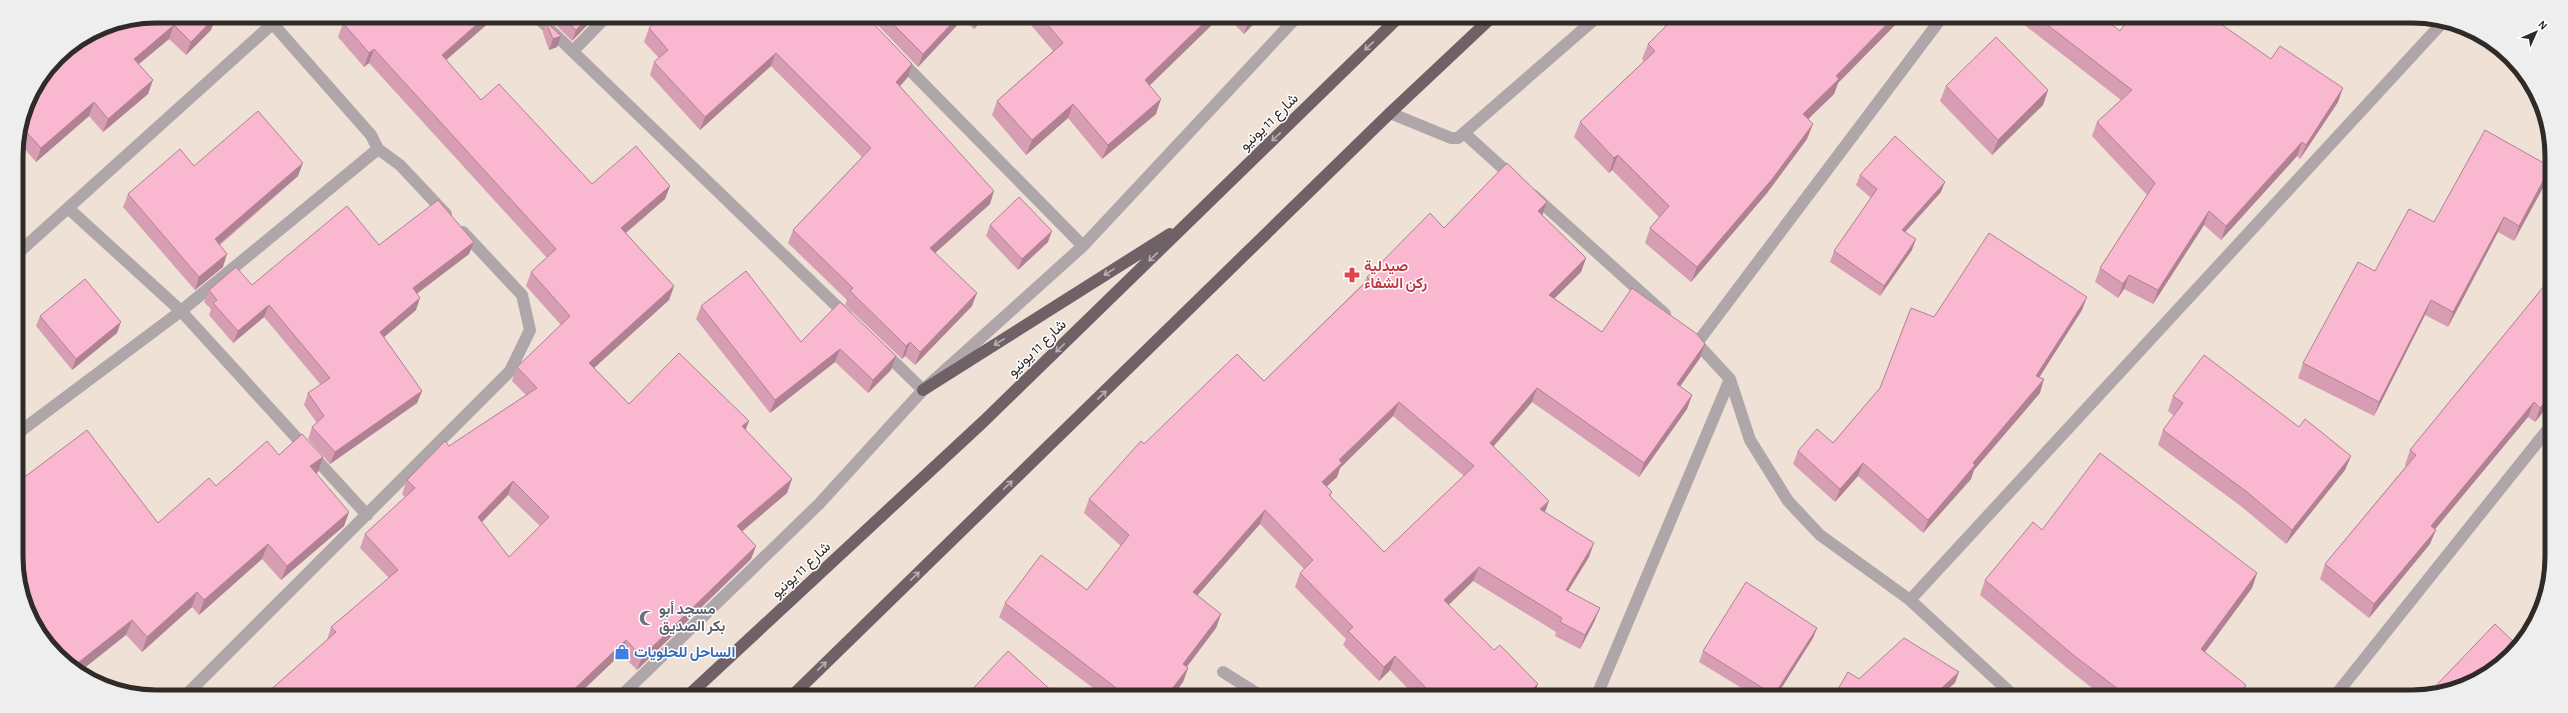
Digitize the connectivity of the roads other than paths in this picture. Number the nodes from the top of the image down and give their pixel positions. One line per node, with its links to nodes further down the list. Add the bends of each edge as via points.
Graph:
1 (274, 23): 16 (street)
2 (279, 23): 15 (street, via 371,135)
3 (543, 23): 12 (street)
4 (600, 23): 12 (street)
5 (1291, 23): 18 (street)
6 (1393, 23): 17 (highway, شارع 11 يونيو, one-way to 17)
7 (1486, 23): 13 (highway)
8 (1590, 23): 14 (street)
9 (1938, 23): 25 (street)
10 (2439, 26): 31 (street)
11 (891, 51): 18 (street)
12 (573, 52): 22 (street)
13 (1390, 113): 14 (street, via 1451,138 1458,138); 36 (highway, one-way to 13)
14 (1464, 133): 21 (street)
15 (378, 149): 20 (street); 30 (street, via 400,165 522,295 530,330 510,371)
16 (68, 208): 19 (street); 20 (street)
17 (1189, 221): 27 (highway, one-way to 27); 35 (highway, شارع 11 يونيو, one-way to 35, via 984,421)
18 (1083, 246): 27 (street)
19 (23, 249)
20 (181, 311): 28 (street); 30 (street)
21 (1674, 322)
22 (854, 323)
23 (1685, 332): 25 (street)
24 (871, 340): 27 (street)
25 (1697, 343): 26 (street)
26 (1730, 379): 31 (street, via 1750,440 1788,501 1820,535); 38 (street)
27 (923, 390): 34 (street, via 820,504)
28 (23, 429)
29 (2545, 433): 40 (street)
30 (367, 515): 33 (street)
31 (1910, 600): 39 (street)
32 (1222, 672): 37 (street)
33 (191, 690)
34 (627, 690)
35 (694, 690)
36 (798, 690)
37 (1251, 690)
38 (1599, 690)
39 (2008, 690)
40 (2339, 690)

